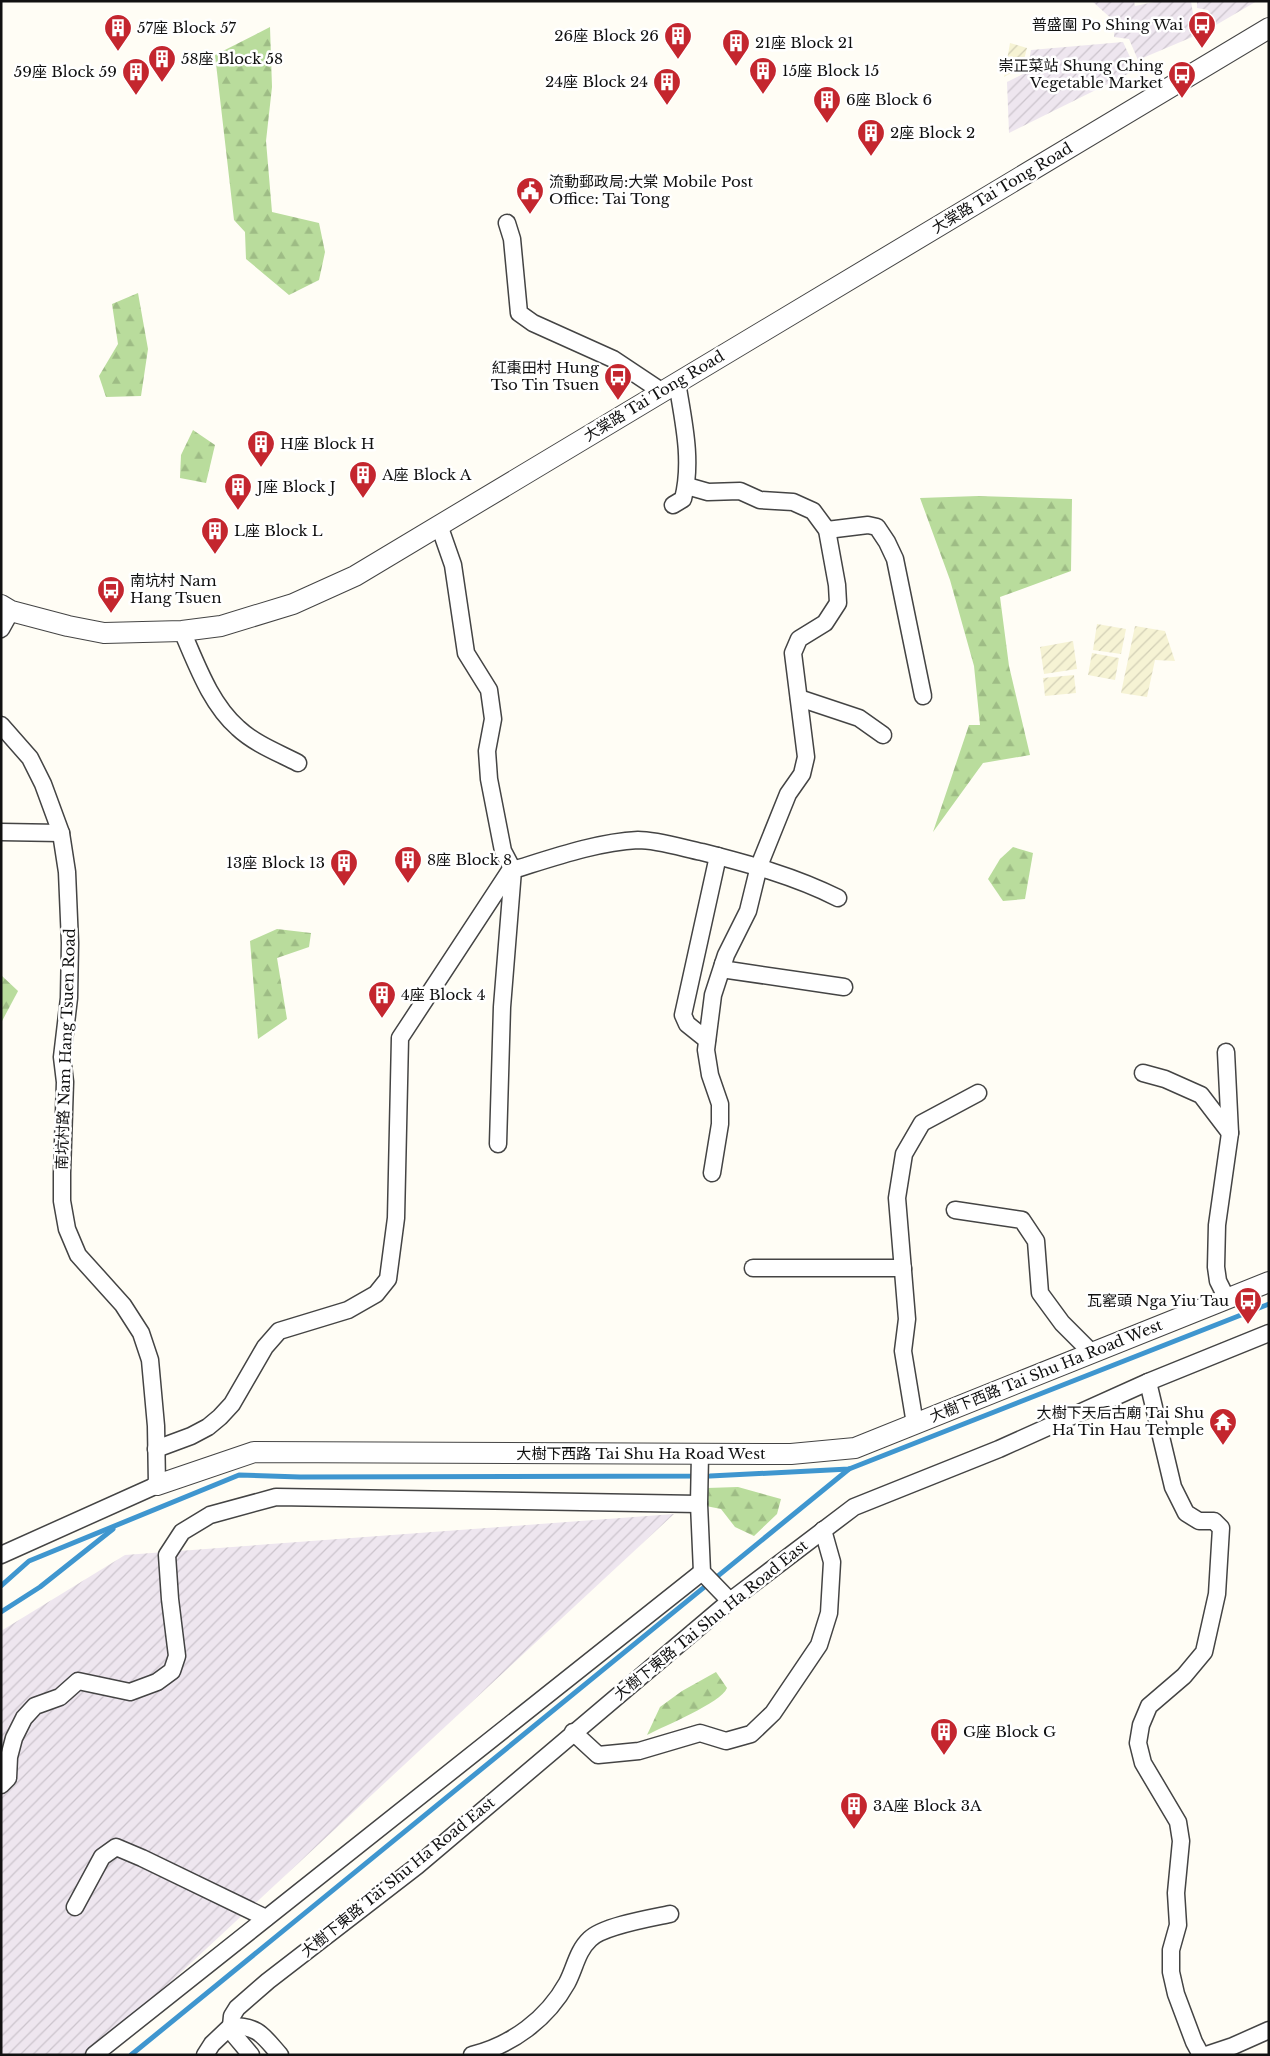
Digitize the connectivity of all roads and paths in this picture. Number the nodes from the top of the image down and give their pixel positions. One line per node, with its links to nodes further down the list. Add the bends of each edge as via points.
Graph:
1 (1269, 28): 3 (street, 大棠路 Tai Tong Road)
2 (507, 223): 3 (street, via 512,239 519,313 533,323)
3 (669, 386): 4 (street, via 688,444); 6 (street, 大棠路 Tai Tong Road)
4 (687, 486): 5 (street, via 683,499); 7 (street, via 708,492 740,491 760,500 794,502 813,511)
5 (673, 505)
6 (439, 525): 10 (street, 大棠路 Tai Tong Road, via 355,576 293,604 221,626); 20 (street, via 453,565 466,653 489,690 493,719 487,751 489,779 503,851)
7 (827, 530): 11 (street, via 868,525 877,527 887,542 895,559); 12 (street, via 838,603 825,624 799,639 794,646)
8 (6, 608): 9 (street); 10 (street, 大棠路 Tai Tong Road, via 104,633)
9 (1, 629)
10 (182, 631): 15 (street, via 205,683 238,729)
11 (923, 696)
12 (799, 698): 14 (street, via 859,718); 19 (street, via 806,757 804,766 788,794)
13 (1, 725): 17 (street, 南坑村路 Nam Hang Tsuen Road, via 30,758 53,807)
14 (883, 735)
15 (298, 763)
16 (1, 832): 17 (street)
17 (61, 833): 40 (street, 南坑村路 Nam Hang Tsuen Road, via 67,872 70,943 69,998 62,1056 65,1082 62,1201 67,1229 78,1255 124,1305 140,1333 150,1360)
18 (718, 856): 19 (street); 20 (street, via 639,840 579,850); 24 (street, via 683,1015 687,1024)
19 (759, 866): 21 (street); 22 (street, via 748,911)
20 (512, 870): 29 (street, via 502,1007); 40 (street, via 400,1038 396,1218 388,1279 376,1294 348,1310 279,1331 265,1347 232,1404 220,1417 191,1436)
21 (838, 898)
22 (723, 964): 23 (street, via 728,970); 24 (street, via 713,995)
23 (844, 986)
24 (707, 1040): 30 (street, via 707,1063 720,1104)
25 (1226, 1052): 28 (street)
26 (1143, 1073): 28 (street, via 1201,1095)
27 (978, 1093): 33 (street, via 922,1123 904,1154 896,1198)
28 (1230, 1133): 35 (street, via 1217,1225 1216,1267)
29 (498, 1144)
30 (712, 1173)
31 (955, 1210): 37 (street, via 1022,1220 1036,1241 1040,1293 1062,1323)
32 (753, 1268): 33 (street)
33 (903, 1268): 39 (street, via 907,1319 903,1351)
34 (1269, 1282): 35 (street, 大樹下西路 Tai Shu Ha Road West)
35 (1226, 1299): 37 (street, 大樹下西路 Tai Shu Ha Road West)
36 (1269, 1333): 38 (street, 大樹下東路 Tai Shu Ha Road East)
37 (1092, 1353): 39 (street, 大樹下西路 Tai Shu Ha Road West)
38 (1148, 1382): 44 (street, 大樹下東路 Tai Shu Ha Road East, via 999,1449 854,1507); 61 (street, via 1173,1487 1186,1513 1199,1521 1214,1521 1221,1528 1217,1594 1204,1652 1184,1676 1149,1706 1140,1725 1138,1743 1142,1763 1178,1822 1181,1842 1176,1893 1178,1925 1171,1950 1171,1972 1176,1994)
39 (915, 1424): 41 (street, 大樹下西路 Tai Shu Ha Road West, via 855,1448 791,1454)
40 (156, 1449): 42 (street, 南坑村路 Nam Hang Tsuen Road)
41 (700, 1454): 42 (street, 大樹下西路 Tai Shu Ha Road West, via 254,1452); 43 (street)
42 (157, 1484): 45 (street, 大樹下西路 Tai Shu Ha Road West)
43 (699, 1504): 46 (street); 49 (street, via 276,1497 210,1514 182,1532 167,1554 177,1656 172,1671 156,1682 130,1692 78,1682 60,1696 35,1706 24,1718 14,1738 8,1758 8,1778)
44 (824, 1530): 47 (street, 大樹下東路 Tai Shu Ha Road East); 48 (street, via 832,1562 829,1612 819,1644 773,1714 751,1734 726,1741 700,1733 639,1751 598,1755)
45 (1, 1555)
46 (705, 1574): 47 (street); 52 (street)
47 (727, 1598): 48 (street, 大樹下東路 Tai Shu Ha Road East)
48 (573, 1732): 53 (street, 大樹下東路 Tai Shu Ha Road East, via 416,1866 268,1981 237,2008)
49 (1, 1785)
50 (75, 1906): 52 (street, via 102,1857 116,1847)
51 (670, 1914): 60 (street, via 612,1928 591,1937 580,1950 567,1982 539,2021 491,2050)
52 (266, 1918): 56 (street)
53 (231, 2026): 57 (street); 58 (street); 59 (street, via 246,2026 260,2031)
54 (1269, 2030): 55 (street)
55 (1235, 2050): 62 (street)
56 (94, 2055)
57 (205, 2055)
58 (251, 2055)
59 (280, 2055)
60 (472, 2055)
61 (1201, 2055)
62 (1206, 2055)

